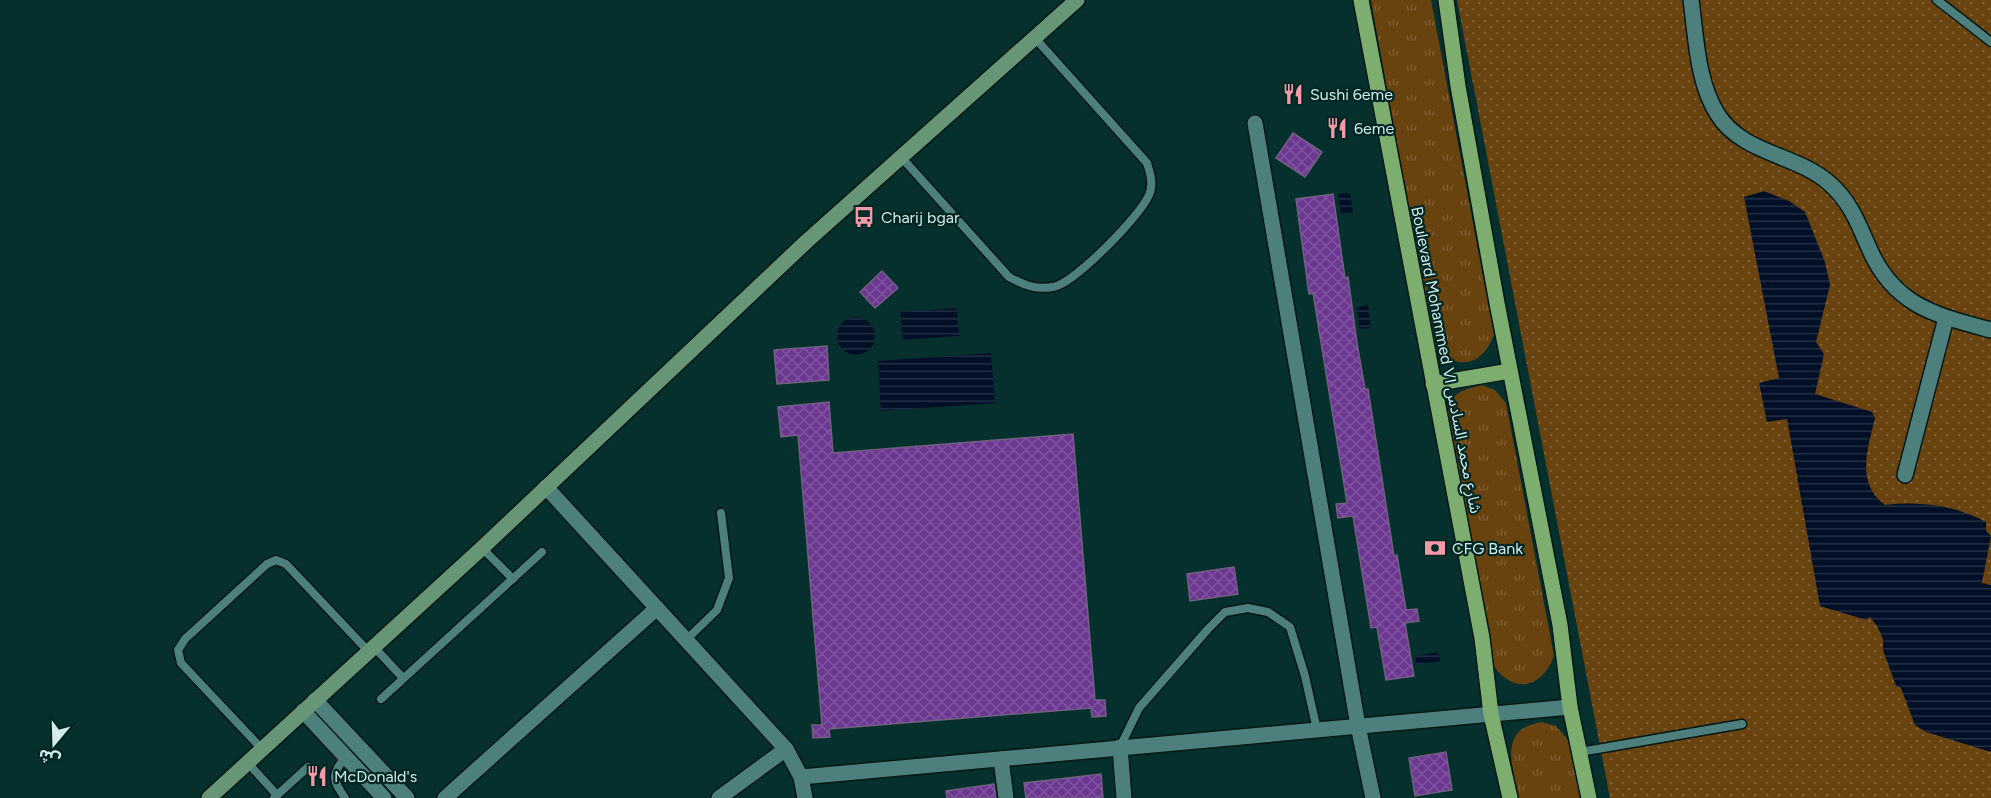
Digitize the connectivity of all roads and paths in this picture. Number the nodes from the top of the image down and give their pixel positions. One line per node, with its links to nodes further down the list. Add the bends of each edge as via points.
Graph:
1 (1077, 0): 6 (main road)
2 (1360, 0): 13 (main road, Boulevard Mohammed VI شارع محمد السادس)
3 (1446, 0): 12 (main road)
4 (1691, 0): 10 (street, via 1702,71 1718,115 1736,135 1807,167 1828,182 1857,217 1874,261 1888,281 1906,299)
5 (1937, 0): 7 (lane)
6 (1035, 38): 9 (main road); 9 (lane, via 1147,163 1152,180 1149,195 1099,255 1056,287 1024,285 1009,277)
7 (1991, 42)
8 (1255, 123): 30 (street)
9 (902, 158): 15 (main road)
10 (1946, 318): 11 (street); 14 (street)
11 (1991, 330)
12 (1510, 371): 13 (main road); 26 (main road, via 1560,625)
13 (1433, 384): 28 (main road, Boulevard Mohammed VI شارع محمد السادس, via 1482,638)
14 (1905, 475)
15 (546, 487): 17 (main road); 20 (street)
16 (722, 513): 21 (lane, via 729,578 717,610)
17 (482, 548): 19 (lane); 22 (main road)
18 (543, 552): 19 (lane)
19 (513, 579): 23 (lane)
20 (657, 608): 21 (street); 46 (street)
21 (686, 639): 34 (street)
22 (372, 650): 23 (lane); 25 (main road); 33 (lane, via 286,564 276,560 267,564 185,639 178,650 181,663)
23 (403, 678): 24 (lane)
24 (381, 699)
25 (315, 700): 27 (main road); 45 (street)
26 (1570, 707): 28 (street); 35 (main road)
27 (303, 711): 33 (main road); 36 (street)
28 (1491, 714): 30 (street); 52 (main road, Boulevard Mohammed VI شارع محمد السادس)
29 (1742, 724): 35 (lane)
30 (1358, 726): 31 (street); 51 (street)
31 (1317, 730): 32 (street); 32 (lane, via 1290,627 1268,612 1248,608 1226,612 1208,629 1139,708)
32 (1120, 747): 37 (street); 50 (street)
33 (262, 749): 38 (main road)
34 (786, 749): 40 (street); 47 (street)
35 (1580, 752): 53 (main road)
36 (345, 757): 43 (lane, via 334,773 334,782); 44 (street)
37 (1001, 759): 40 (street); 49 (street)
38 (247, 762): 41 (lane); 42 (main road)
39 (308, 767): 41 (lane)
40 (801, 777): 48 (street)
41 (276, 796)
42 (209, 798)
43 (345, 798)
44 (384, 798)
45 (407, 798)
46 (445, 798)
47 (719, 798)
48 (805, 798)
49 (1006, 798)
50 (1124, 798)
51 (1373, 798)
52 (1510, 798)
53 (1589, 798)

